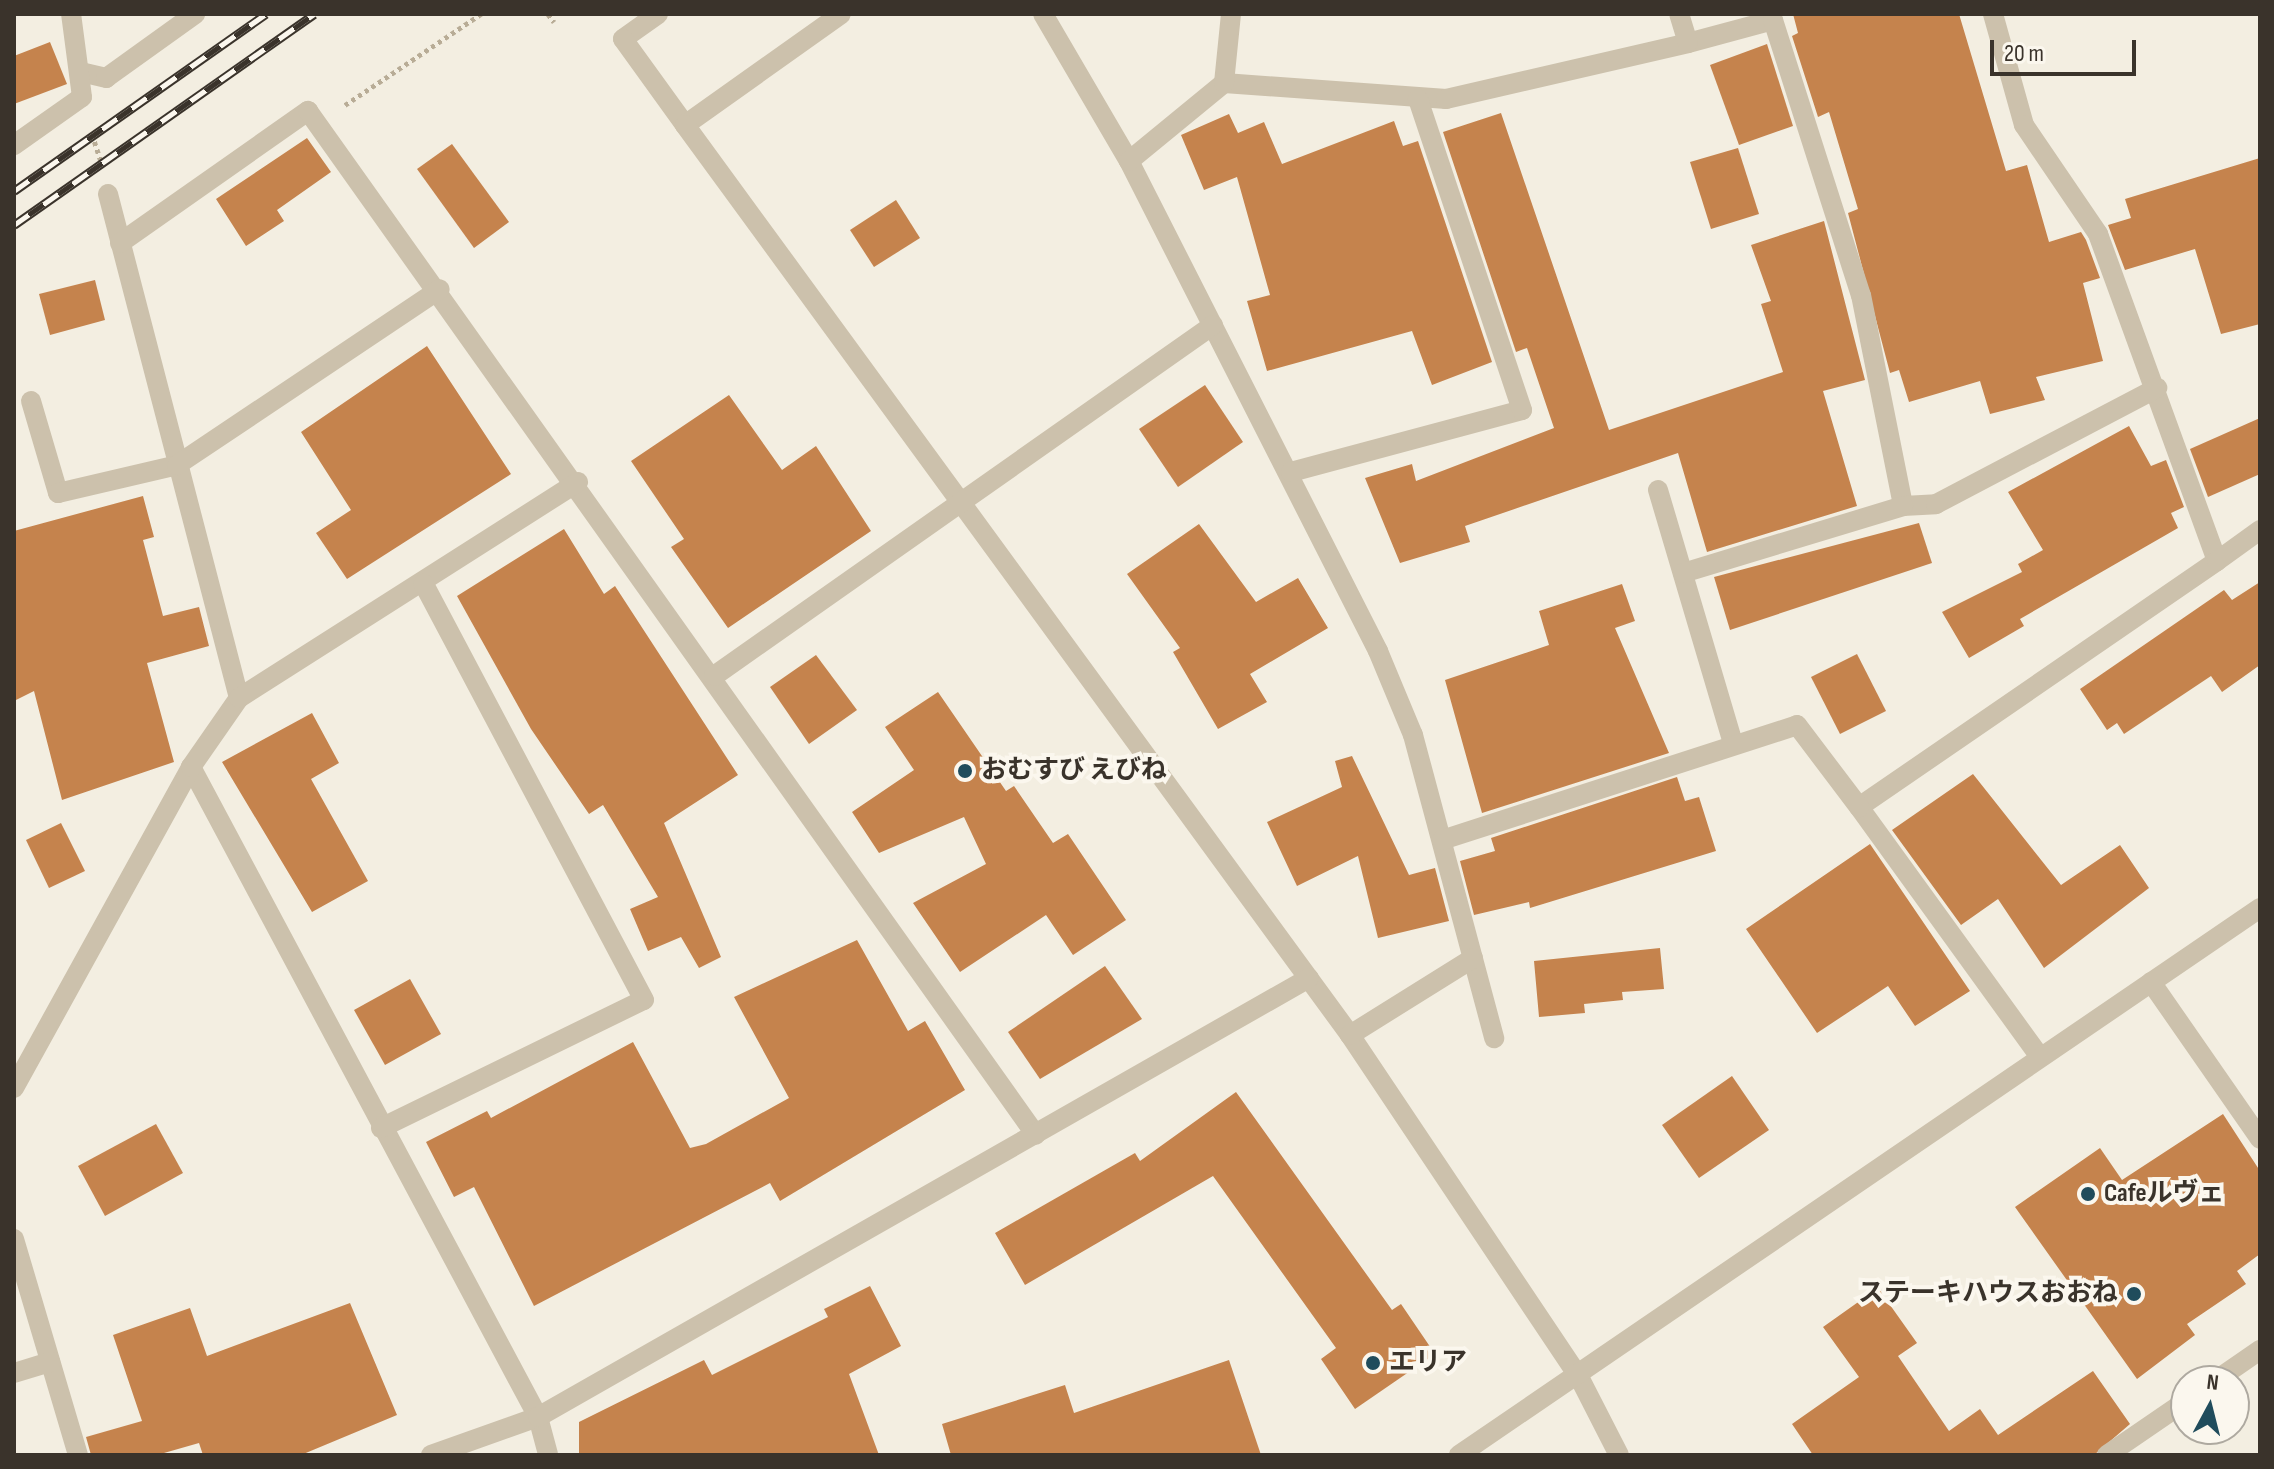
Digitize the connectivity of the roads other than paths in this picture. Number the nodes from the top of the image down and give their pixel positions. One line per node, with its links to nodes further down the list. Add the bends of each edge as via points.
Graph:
1 (71, 14): 10 (street)
2 (195, 14): 10 (street, via 106,78)
3 (658, 14): 13 (street, via 623,39)
4 (841, 14): 13 (street)
5 (1043, 14): 15 (street)
6 (1231, 14): 11 (street)
7 (1679, 14): 9 (street)
8 (1993, 14): 20 (street, via 2024,125 2098,234)
9 (1688, 43): 12 (street); 27 (street, via 1773,20 1861,295)
10 (85, 73): 14 (street, via 82,97)
11 (1224, 83): 12 (street); 15 (street)
12 (1418, 99): 23 (street, via 1522,410)
13 (685, 125): 26 (street)
14 (14, 145)
15 (1129, 161): 19 (street)
16 (108, 194): 17 (street)
17 (120, 243): 18 (street, via 308,111); 22 (street)
18 (440, 289): 22 (street); 24 (street)
19 (1213, 325): 23 (street); 26 (street)
20 (2157, 388): 27 (street, via 1936,504); 29 (street)
21 (31, 401): 22 (street, via 58,493)
22 (177, 465): 33 (street)
23 (1291, 472): 37 (street, via 1401,707)
24 (578, 482): 31 (street); 32 (street)
25 (1658, 490): 30 (street)
26 (965, 506): 32 (street); 40 (street)
27 (1903, 506): 30 (street)
28 (2260, 530): 29 (street)
29 (2217, 561): 36 (street)
30 (1683, 573): 34 (street)
31 (424, 584): 33 (street); 46 (street, via 644,1000)
32 (714, 676): 47 (street)
33 (239, 698): 35 (street)
34 (1733, 743): 36 (street, via 1797,725); 37 (street)
35 (191, 767): 45 (street); 46 (street)
36 (1859, 807): 44 (street)
37 (1442, 840): 39 (street)
38 (2260, 908): 41 (street)
39 (1473, 958): 42 (street); 43 (street)
40 (1309, 978): 42 (street); 47 (street)
41 (2151, 982): 44 (street); 48 (street)
42 (1350, 1035): 54 (street)
43 (1494, 1038)
44 (2039, 1056): 54 (street)
45 (14, 1080)
46 (381, 1128): 56 (street)
47 (1036, 1135): 56 (street)
48 (2260, 1139)
49 (14, 1239): 51 (street)
50 (2260, 1350): 52 (street)
51 (50, 1362): 53 (street); 57 (street)
52 (2238, 1365)
53 (14, 1373)
54 (1578, 1375): 60 (street); 61 (street)
55 (2170, 1412): 62 (street)
56 (538, 1417): 58 (street); 59 (street)
57 (78, 1455)
58 (431, 1455)
59 (548, 1455)
60 (1459, 1455)
61 (1619, 1455)
62 (2107, 1455)

